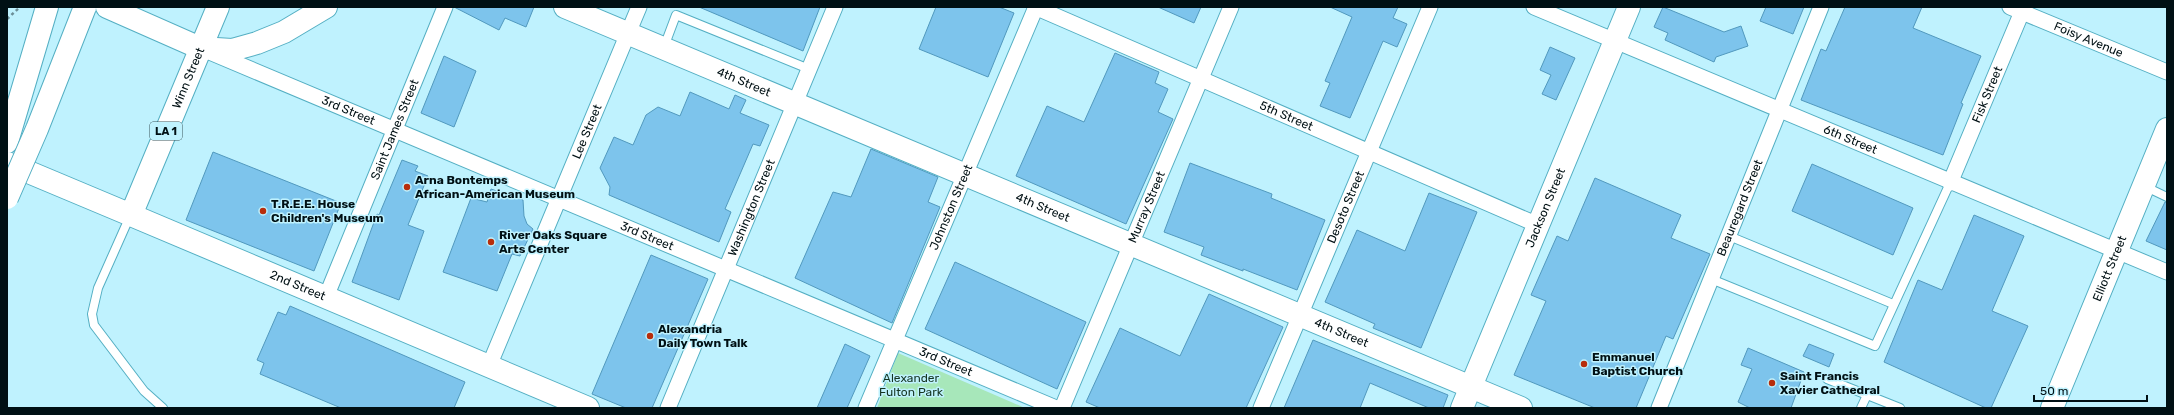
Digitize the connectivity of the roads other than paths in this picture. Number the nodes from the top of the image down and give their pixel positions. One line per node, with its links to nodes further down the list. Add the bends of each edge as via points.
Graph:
1 (47, 7): 28 (main road)
2 (85, 7): 35 (main road, bridge)
3 (107, 7): 19 (main road, 3rd Street)
4 (218, 7): 19 (main road, Winn Street / LA 1)
5 (326, 7): 19 (main road, via 284,32 257,43 232,50)
6 (445, 7): 27 (street, Saint James Street)
7 (565, 7): 17 (main road, 4th Street)
8 (638, 7): 17 (street, Lee Street)
9 (836, 7): 21 (street, Washington Street)
10 (1036, 7): 23 (street, 5th Street); 31 (street, Johnston Street)
11 (1231, 7): 23 (street, Murray Street)
12 (1430, 7): 29 (street, Desoto Street)
13 (1534, 7): 18 (street, 6th Street)
14 (1629, 7): 18 (main road, Jackson Street)
15 (1821, 7): 25 (street, Beauregard Street)
16 (2018, 9): 22 (street, Foisy Avenue); 32 (street, Fisk Street)
17 (627, 33): 20 (main road, 4th Street); 36 (street, Lee Street)
18 (1615, 41): 25 (street, 6th Street); 38 (main road, Jackson Street)
19 (200, 48): 27 (street, 3rd Street); 37 (main road, Winn Street / LA 1)
20 (664, 48): 21 (lane, via 676,15); 24 (main road, 4th Street)
21 (809, 69): 24 (street, Washington Street)
22 (2167, 72)
23 (1201, 79): 29 (street, 5th Street); 40 (street, Murray Street)
24 (796, 104): 31 (main road, 4th Street); 42 (street, Washington Street)
25 (1780, 110): 32 (street, 6th Street); 39 (street, Beauregard Street)
26 (2167, 129): 33 (main road, Elliott Street)
27 (395, 130): 36 (street, 3rd Street); 45 (street, Saint James Street)
28 (7, 142)
29 (1369, 152): 38 (street, 5th Street); 47 (street, Desoto Street)
30 (7, 163): 37 (main road, 2nd Street)
31 (965, 175): 40 (main road, 4th Street); 48 (street, Johnston Street)
32 (1950, 182): 41 (street, 6th Street); 46 (lane)
33 (2144, 186): 34 (lane); 41 (main road, Elliott Street)
34 (2167, 197)
35 (7, 198)
36 (558, 198): 42 (street, 3rd Street); 49 (street, Lee Street)
37 (131, 215): 45 (main road, 2nd Street); 53 (lane, via 98,288 92,314 94,326 144,391)
38 (1538, 225): 51 (main road, Jackson Street)
39 (1729, 236): 44 (street, Beauregard Street); 46 (lane)
40 (1131, 244): 47 (main road, 4th Street); 58 (street, Murray Street)
41 (2117, 251): 43 (street, 6th Street); 65 (main road, Elliott Street)
42 (726, 269): 48 (street, 3rd Street); 55 (street, Washington Street)
43 (2167, 272)
44 (1712, 279): 46 (lane, via 1875,346); 62 (street, Beauregard Street)
45 (326, 298): 49 (main road, 2nd Street)
46 (1893, 304)
47 (1300, 315): 51 (main road, 4th Street); 59 (street, Desoto Street)
48 (895, 340): 56 (street, Johnston Street); 57 (street, 3rd Street)
49 (489, 366): 54 (main road, 2nd Street)
50 (1827, 379): 52 (lane)
51 (1471, 387): 60 (main road, Jackson Street); 61 (main road, 4th Street)
52 (1867, 395): 63 (lane); 64 (lane)
53 (163, 408)
54 (588, 408)
55 (668, 408)
56 (866, 408)
57 (1056, 408)
58 (1062, 408)
59 (1261, 408)
60 (1462, 408)
61 (1521, 408)
62 (1660, 408)
63 (1861, 408)
64 (1900, 408)
65 (2052, 408)

